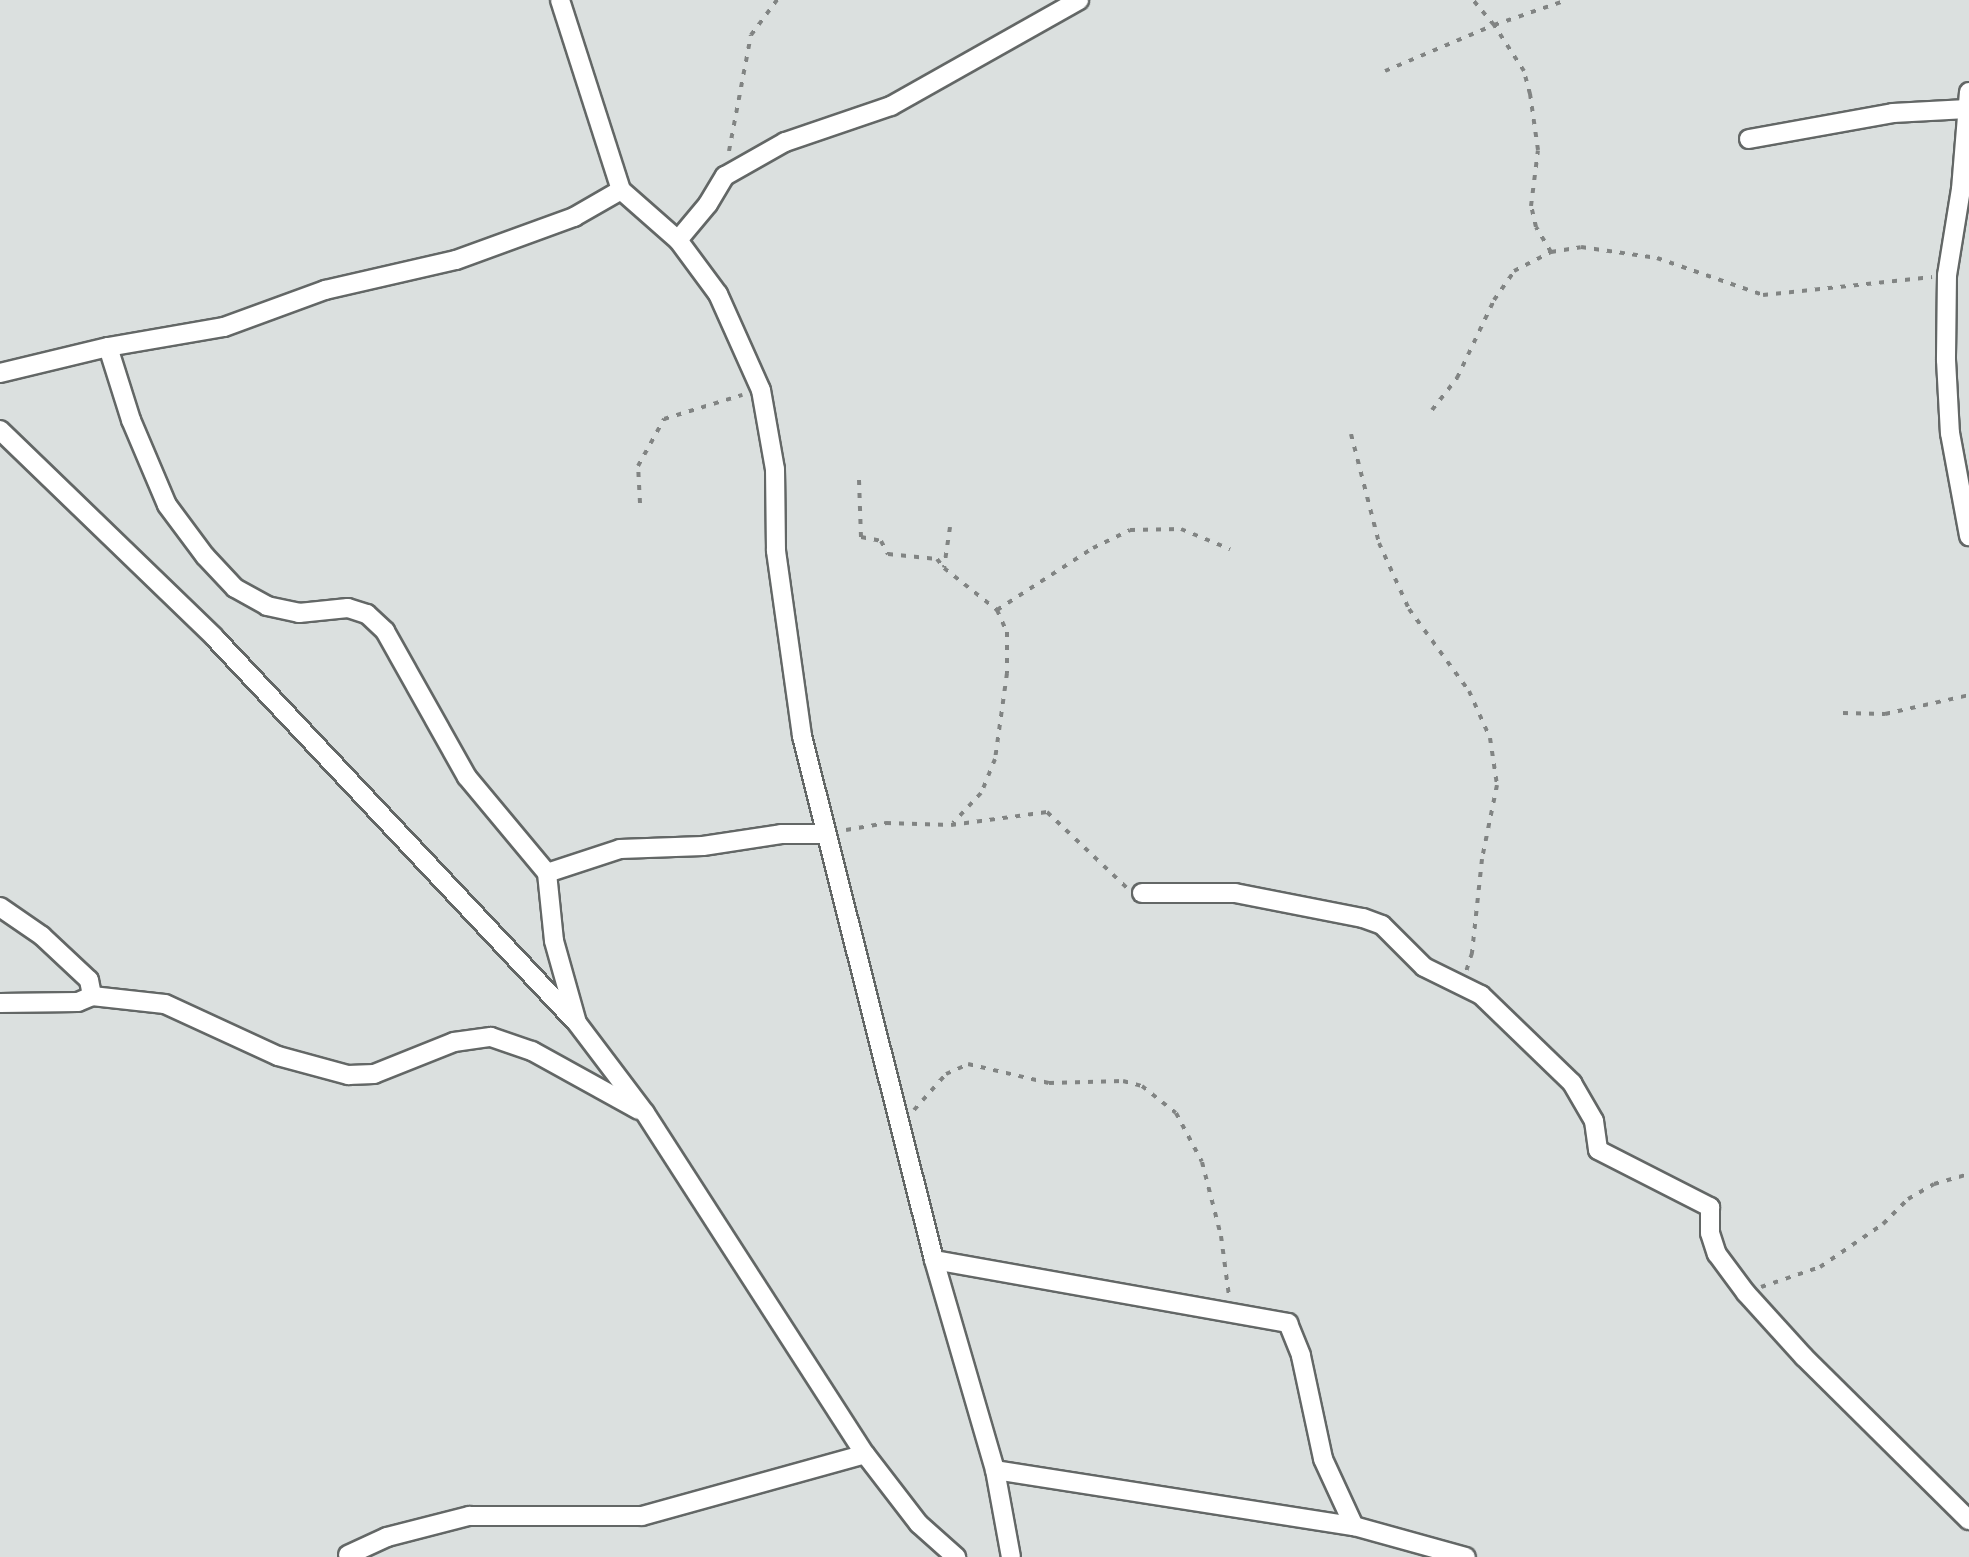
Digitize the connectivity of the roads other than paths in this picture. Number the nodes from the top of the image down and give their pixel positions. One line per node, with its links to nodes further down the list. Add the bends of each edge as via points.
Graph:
1 (560, 0): 5 (street)
2 (1079, 0): 6 (street, via 891,106 785,142 725,176)
3 (1968, 100): 4 (street); 10 (street, via 1947,275 1950,433)
4 (1749, 138)
5 (621, 190): 6 (street); 7 (street, via 574,217 456,260 325,290 224,326)
6 (678, 240): 11 (street, via 718,294 761,390 776,469 776,551 802,736)
7 (108, 347): 8 (street); 12 (street, via 148,466 183,532 236,588 267,606 299,613 348,608 385,631 467,777)
8 (0, 374)
9 (0, 430): 17 (street, via 214,637)
10 (1969, 536)
11 (826, 834): 12 (street, via 620,849); 19 (street)
12 (547, 873): 17 (street, via 554,941)
13 (1142, 892): 22 (street, via 1235,893 1363,918 1382,925 1424,966 1481,995 1572,1083 1594,1120 1598,1150 1710,1207 1717,1254 1746,1293)
14 (0, 907): 15 (street, via 89,980)
15 (92, 996): 16 (street); 18 (street, via 165,1004 278,1056 348,1076 490,1037 532,1051)
16 (0, 1003)
17 (577, 1023): 18 (street)
18 (644, 1113): 20 (street)
19 (934, 1260): 21 (street); 23 (street, via 1281,1318 1293,1329 1324,1458)
20 (865, 1454): 24 (street, via 642,1516 469,1516 387,1537); 25 (street, via 919,1524)
21 (995, 1470): 23 (street); 26 (street)
22 (1969, 1520)
23 (1354, 1526): 27 (street)
24 (348, 1555)
25 (956, 1557)
26 (1011, 1557)
27 (1466, 1557)

